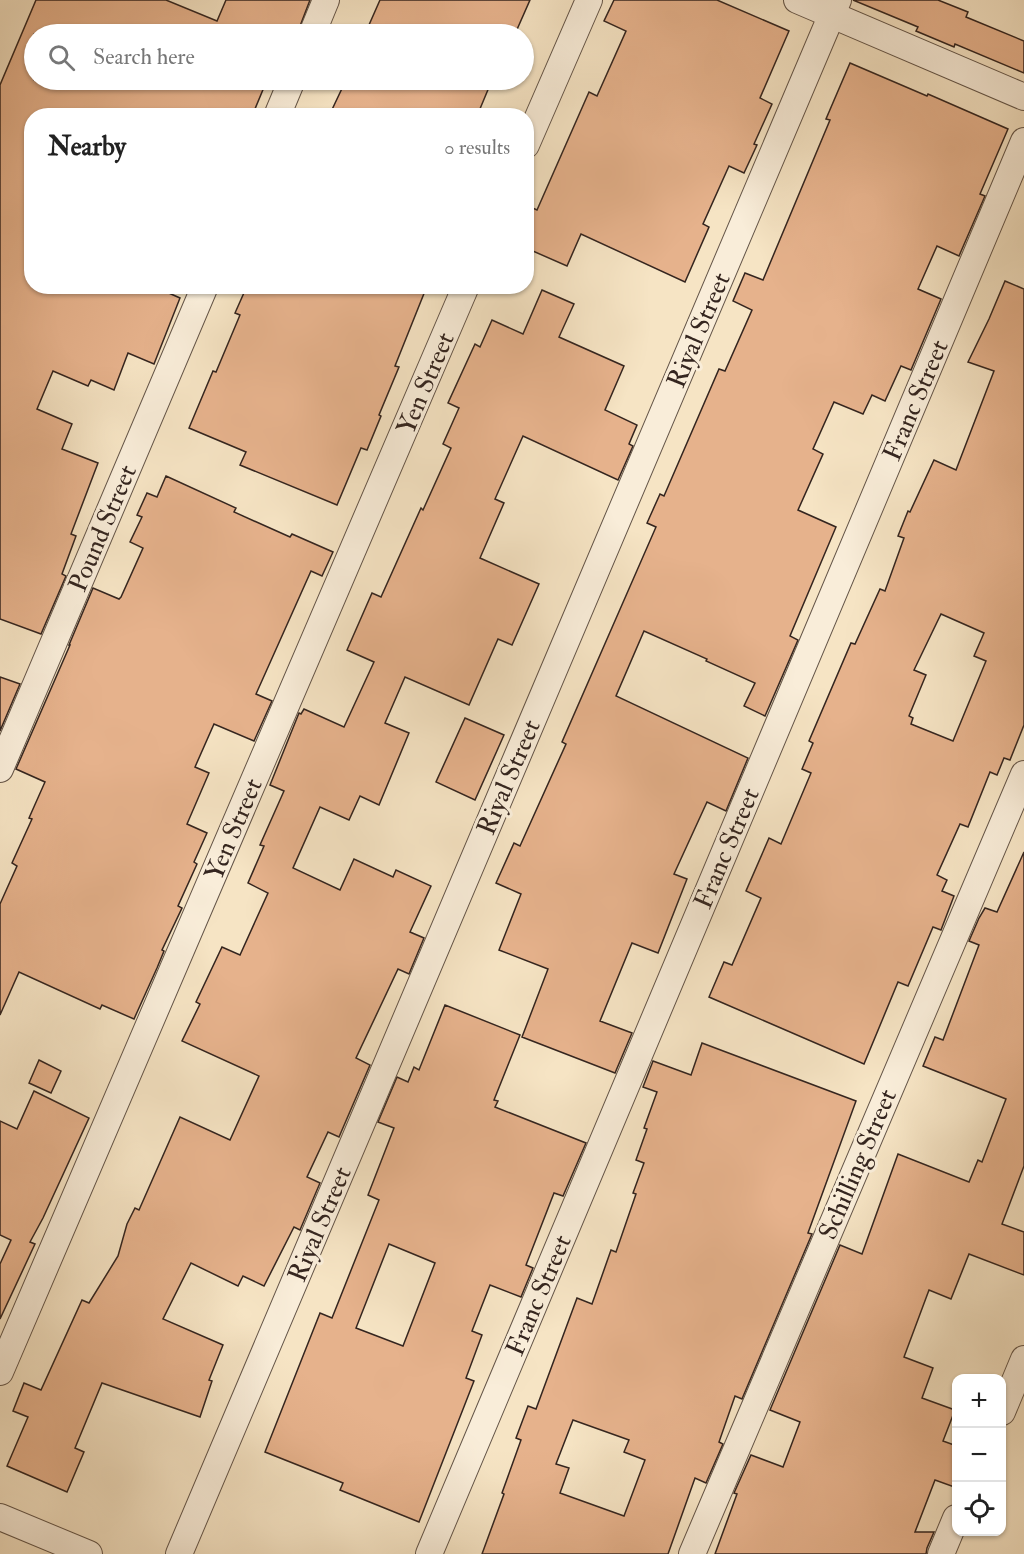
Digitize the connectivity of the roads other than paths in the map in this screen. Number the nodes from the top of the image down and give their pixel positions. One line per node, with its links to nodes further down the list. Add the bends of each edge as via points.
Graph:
1 (326, 0): 5 (street)
2 (589, 0): 9 (street)
3 (797, 0): 4 (street)
4 (835, 7): 7 (street); 21 (street, Riyal Street)
5 (316, 24)
6 (288, 90): 8 (street)
7 (1024, 97)
8 (280, 108)
9 (534, 127)
10 (1024, 141): 22 (street, Franc Street)
11 (202, 294): 13 (street, Pound Street)
12 (463, 294): 16 (street, Yen Street)
13 (0, 769)
14 (1024, 774): 23 (street, Schilling Street)
15 (1024, 1359): 17 (street)
16 (0, 1372)
17 (1006, 1402)
18 (0, 1517): 20 (street)
19 (952, 1529): 24 (street)
20 (89, 1554)
21 (179, 1554)
22 (429, 1554)
23 (692, 1554)
24 (941, 1554)

